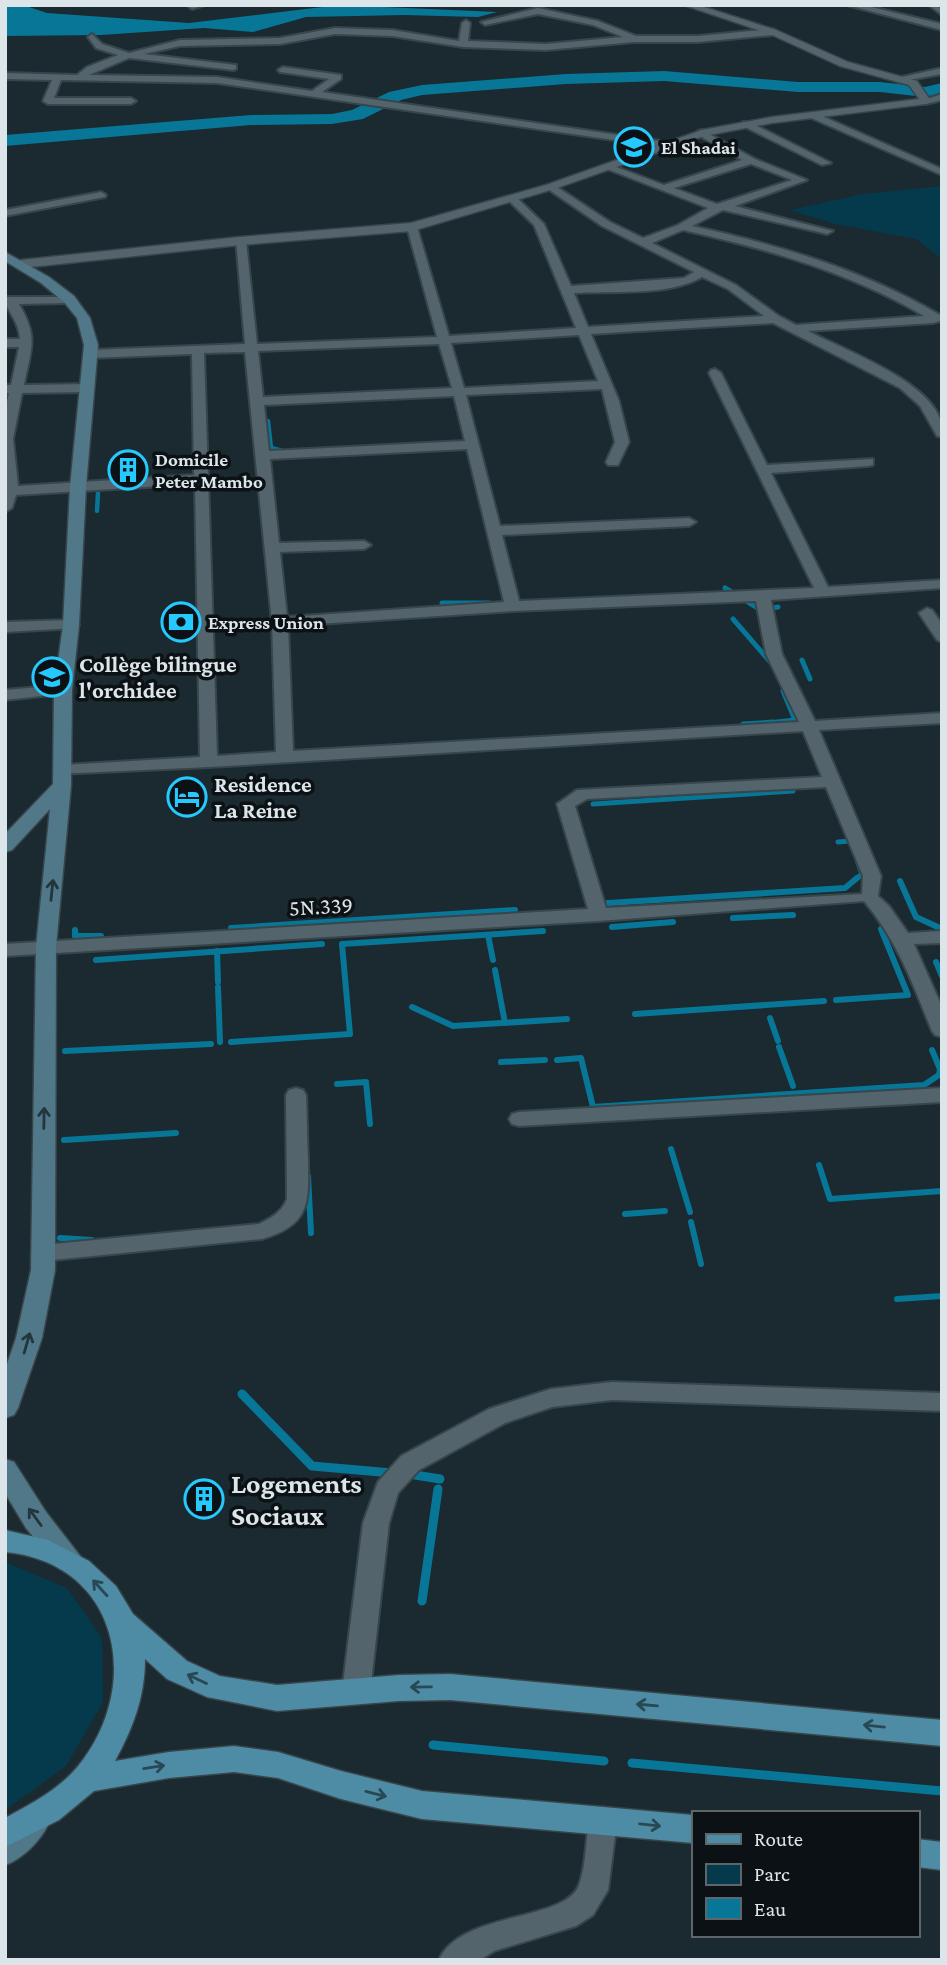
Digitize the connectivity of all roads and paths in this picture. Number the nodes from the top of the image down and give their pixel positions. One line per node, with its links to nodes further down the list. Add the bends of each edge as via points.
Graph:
1 (688, 5): 8 (street)
2 (851, 5): 7 (street)
3 (933, 5): 4 (street)
4 (942, 12)
5 (485, 22): 10 (street, via 538,11 595,23)
6 (466, 23): 11 (street)
7 (942, 27)
8 (773, 32): 10 (street, via 698,39); 20 (street, via 844,64)
9 (92, 37): 12 (street, via 99,46)
10 (634, 38): 11 (street, via 546,47)
11 (463, 44): 12 (street, via 352,30 280,41 197,41)
12 (126, 55): 13 (street); 18 (street, via 99,64)
13 (233, 67)
14 (283, 70): 21 (street, via 338,77)
15 (942, 71): 20 (street)
16 (5, 76): 17 (street)
17 (57, 78): 18 (street); 23 (street, via 47,100)
18 (79, 78): 19 (street)
19 (124, 79): 21 (street, via 217,80); 23 (street)
20 (898, 79): 25 (street, via 913,83)
21 (314, 93): 29 (street)
22 (942, 97): 25 (street)
23 (119, 101): 24 (street)
24 (131, 101)
25 (926, 101): 26 (street)
26 (812, 115): 27 (street); 33 (street)
27 (746, 124): 28 (street); 31 (street)
28 (702, 133): 29 (street); 30 (street)
29 (663, 144): 32 (street)
30 (751, 161): 35 (street); 38 (street, via 802,180)
31 (826, 163)
32 (607, 167): 34 (street); 35 (street)
33 (940, 172)
34 (550, 187): 37 (street); 44 (street)
35 (665, 188): 38 (street)
36 (101, 195): 39 (street)
37 (512, 199): 40 (street); 48 (street, via 539,225)
38 (719, 207): 41 (street); 42 (street)
39 (5, 214)
40 (412, 227): 43 (street); 54 (street)
41 (681, 227): 44 (street); 52 (street, via 834,268 886,289 936,318)
42 (827, 231)
43 (240, 241): 46 (street); 57 (street)
44 (641, 243): 47 (street)
45 (5, 256): 46 (main road)
46 (21, 264): 49 (main road)
47 (702, 272): 48 (street, via 671,284); 51 (street, via 732,287)
48 (567, 290): 53 (street)
49 (69, 299): 50 (street); 59 (main road, via 89,333)
50 (8, 301): 56 (street, via 25,325)
51 (775, 319): 52 (street); 53 (street)
52 (796, 328): 66 (street, via 914,393)
53 (584, 330): 54 (street); 61 (street)
54 (444, 340): 57 (street); 64 (street)
55 (5, 343): 56 (street)
56 (26, 343): 63 (street)
57 (251, 347): 58 (street); 65 (street)
58 (198, 350): 59 (street); 73 (street)
59 (90, 354): 62 (main road)
60 (715, 373): 72 (street)
61 (604, 385): 64 (street); 70 (street, via 622,442)
62 (87, 388): 63 (street); 74 (main road)
63 (11, 389): 67 (street)
64 (459, 392): 65 (street); 68 (street)
65 (258, 401): 69 (street)
66 (942, 433)
67 (6, 439): 75 (street, via 12,483)
68 (472, 445): 69 (street); 78 (street)
69 (264, 455): 80 (street)
70 (613, 462)
71 (869, 462): 72 (street)
72 (762, 469): 82 (street)
73 (203, 479): 74 (street); 95 (street)
74 (78, 487): 75 (street); 87 (main road)
75 (7, 491): 76 (street)
76 (5, 508)
77 (689, 522): 78 (street)
78 (494, 531): 84 (street)
79 (364, 545): 80 (street)
80 (273, 548): 86 (street)
81 (942, 584): 82 (street)
82 (822, 590): 83 (street)
83 (763, 596): 84 (street); 93 (street, via 771,645)
84 (513, 606): 86 (street)
85 (927, 613): 89 (street)
86 (280, 622): 94 (street)
87 (71, 625): 88 (street); 90 (main road)
88 (5, 627)
89 (942, 637)
90 (63, 690): 91 (street); 96 (main road)
91 (5, 695)
92 (942, 718): 93 (street)
93 (809, 726): 94 (street); 97 (street)
94 (285, 757): 95 (street)
95 (209, 762): 96 (street)
96 (63, 778): 98 (main road); 103 (main road, one-way to 96)
97 (830, 782): 99 (street, via 872,876); 100 (street, via 573,798 566,804)
98 (5, 846)
99 (867, 897): 100 (street, 5N.339); 102 (street, via 881,906)
100 (599, 915): 103 (street, 5N.339)
101 (942, 937): 102 (street)
102 (902, 939): 105 (street)
103 (46, 947): 104 (street, 5N.339); 109 (main road, one-way to 103)
104 (5, 950)
105 (942, 1031)
106 (296, 1095): 109 (street, via 298,1199 293,1214 282,1222 262,1231)
107 (942, 1095): 108 (street)
108 (519, 1118)
109 (43, 1253): 111 (main road, one-way to 109, via 29,1338)
110 (942, 1402): 116 (street, via 612,1391 551,1398 497,1416 410,1463 387,1489 376,1522)
111 (5, 1408)
112 (5, 1469): 114 (main road, one-way to 112, via 36,1520)
113 (5, 1541): 114 (main road)
114 (70, 1561): 115 (main road, one-way to 114, via 103,1588)
115 (124, 1623): 116 (main road, one-way to 115, via 277,1698 217,1688 177,1670); 118 (main road, via 132,1658 129,1696 115,1735)
116 (356, 1692): 117 (main road, one-way to 116, via 450,1687)
117 (942, 1734)
118 (86, 1779): 119 (main road); 120 (main road, one-way to 120, via 234,1759 278,1765 422,1805)
119 (39, 1818): 122 (main road); 123 (main road)
120 (603, 1820): 121 (main road, one-way to 121); 126 (street, via 593,1889 583,1905 566,1916 486,1939)
121 (692, 1829)
122 (5, 1833)
123 (5, 1851)
124 (919, 1853): 125 (main road)
125 (942, 1856)
126 (454, 1960)

